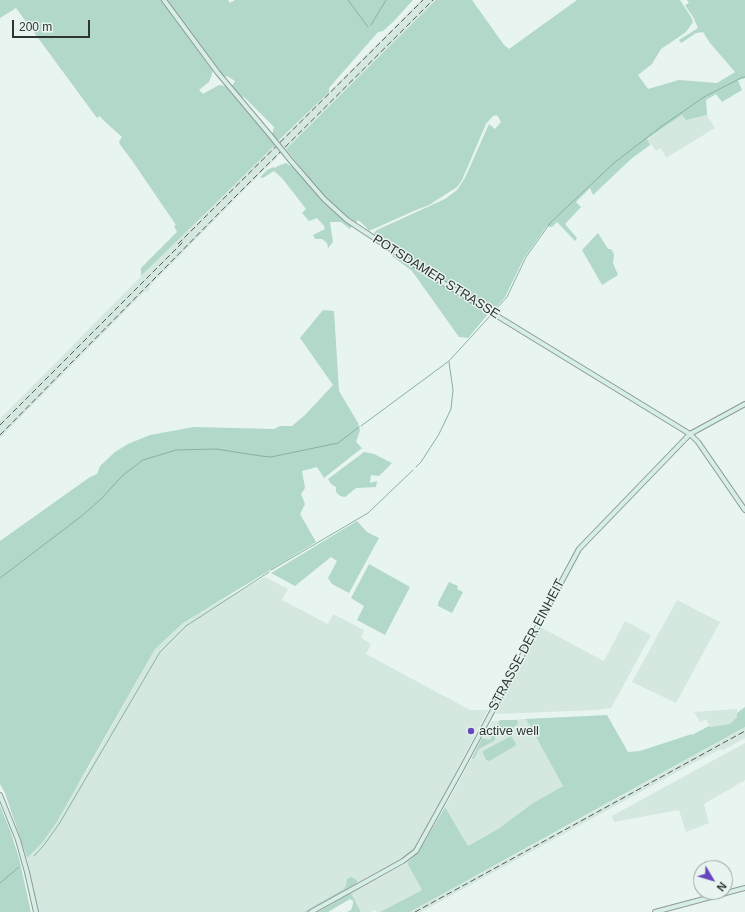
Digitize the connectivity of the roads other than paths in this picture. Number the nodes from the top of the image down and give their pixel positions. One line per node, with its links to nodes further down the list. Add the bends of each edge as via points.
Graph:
1 (164, 0): 3 (street, POTSDAMER STRASSE, bridge, via 218,72 291,161 347,220)
2 (745, 404): 3 (street, STRASSE DER EINHEIT)
3 (690, 434): 4 (street, POTSDAMER STRASSE); 8 (street, STRASSE DER EINHEIT, via 579,549 416,851 403,861)
4 (745, 510)
5 (0, 795): 7 (street, via 18,840)
6 (745, 888): 9 (street)
7 (36, 912)
8 (311, 912)
9 (655, 912)

